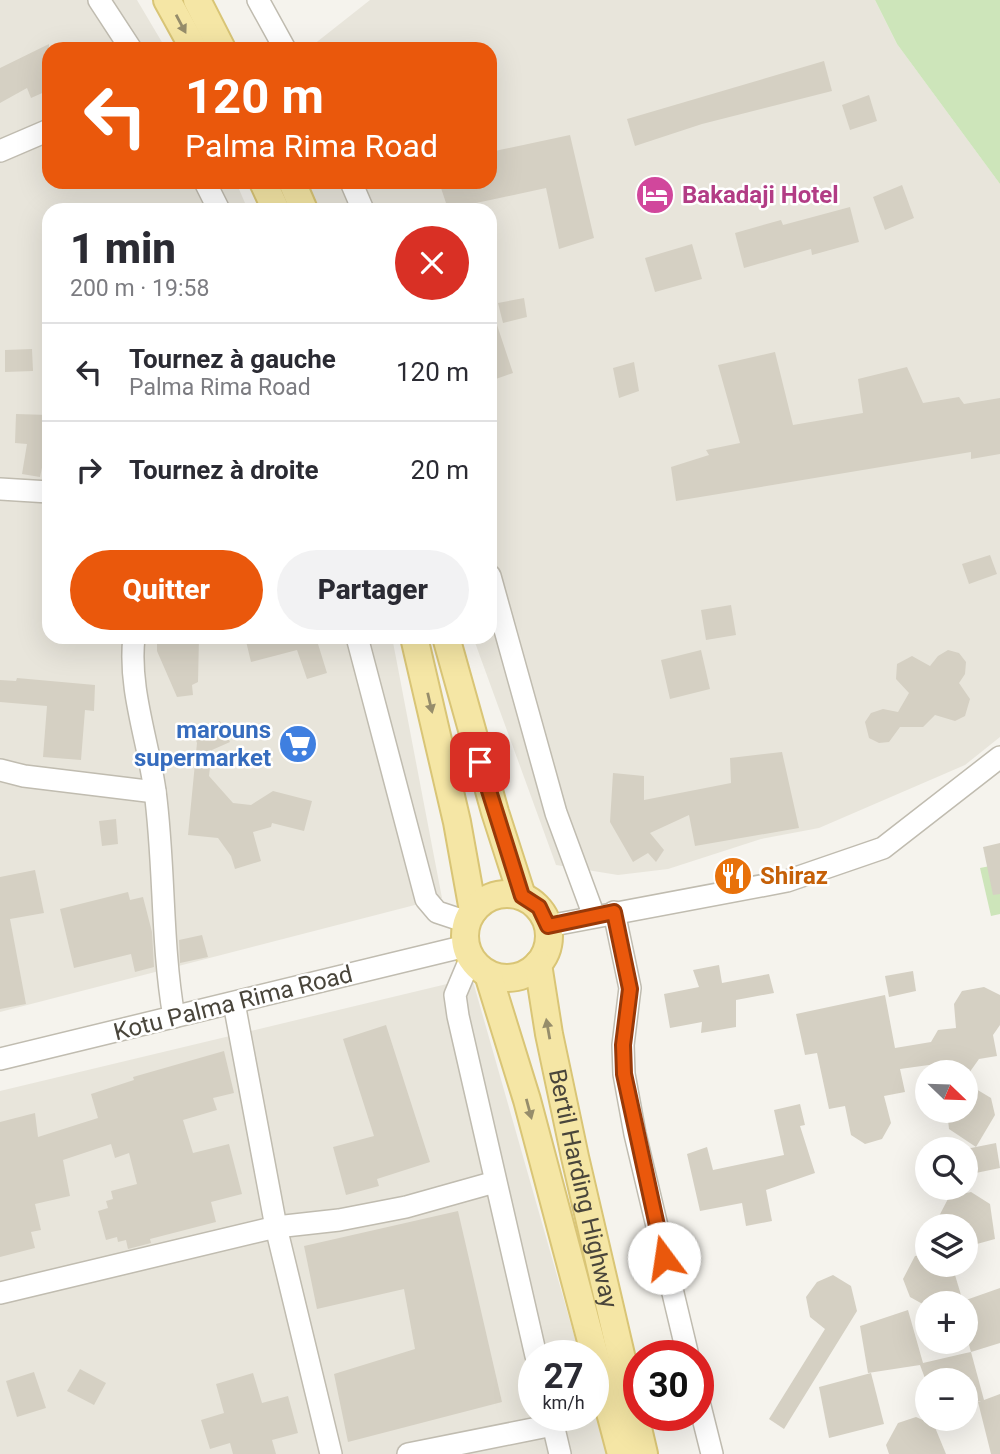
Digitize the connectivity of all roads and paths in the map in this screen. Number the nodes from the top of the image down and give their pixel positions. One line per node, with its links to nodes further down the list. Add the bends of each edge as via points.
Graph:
1 (99, 0): 5 (street)
2 (167, 0): 6 (main road, one-way to 6)
3 (197, 0): 7 (main road)
4 (258, 0): 8 (street)
5 (126, 42)
6 (190, 42)
7 (218, 42)
8 (281, 42)
9 (42, 133): 10 (street)
10 (0, 151)
11 (0, 489): 12 (street)
12 (42, 492)
13 (497, 601): 22 (street, via 556,813)
14 (133, 644): 20 (street, via 131,662)
15 (359, 644): 24 (street, via 426,899)
16 (416, 644): 24 (main road, Bertil Harding Highway, one-way to 24, via 457,822)
17 (448, 644): 21 (main road)
18 (1000, 757): 22 (street, via 883,848 786,881)
19 (0, 770): 20 (street)
20 (155, 792): 27 (street)
21 (522, 896): 23 (main road, via 539,907); 24 (main road, via 491,896)
22 (604, 914): 23 (street); 33 (street, via 630,989 624,1074)
23 (548, 926): 25 (main road, Bertil Harding Highway, via 548,946)
24 (473, 942): 25 (main road, via 512,978); 26 (street, Kotu Palma Rima Road); 29 (street, via 455,995); 40 (main road, Bertil Harding Highway, one-way to 40, via 527,1100)
25 (538, 964): 41 (main road, Bertil Harding Highway, one-way to 25, via 575,1157)
26 (234, 1003): 27 (street, Kotu Palma Rima Road); 30 (street)
27 (174, 1017): 28 (street, Kotu Palma Rima Road)
28 (0, 1059)
29 (495, 1182): 30 (street, via 406,1207); 32 (street)
30 (276, 1227): 31 (street); 37 (street)
31 (0, 1293)
32 (532, 1340)
33 (684, 1340)
34 (518, 1429): 38 (street)
35 (554, 1431): 39 (street)
36 (706, 1431): 42 (street)
37 (331, 1454)
38 (408, 1454)
39 (560, 1454)
40 (621, 1454)
41 (644, 1454)
42 (712, 1454)

